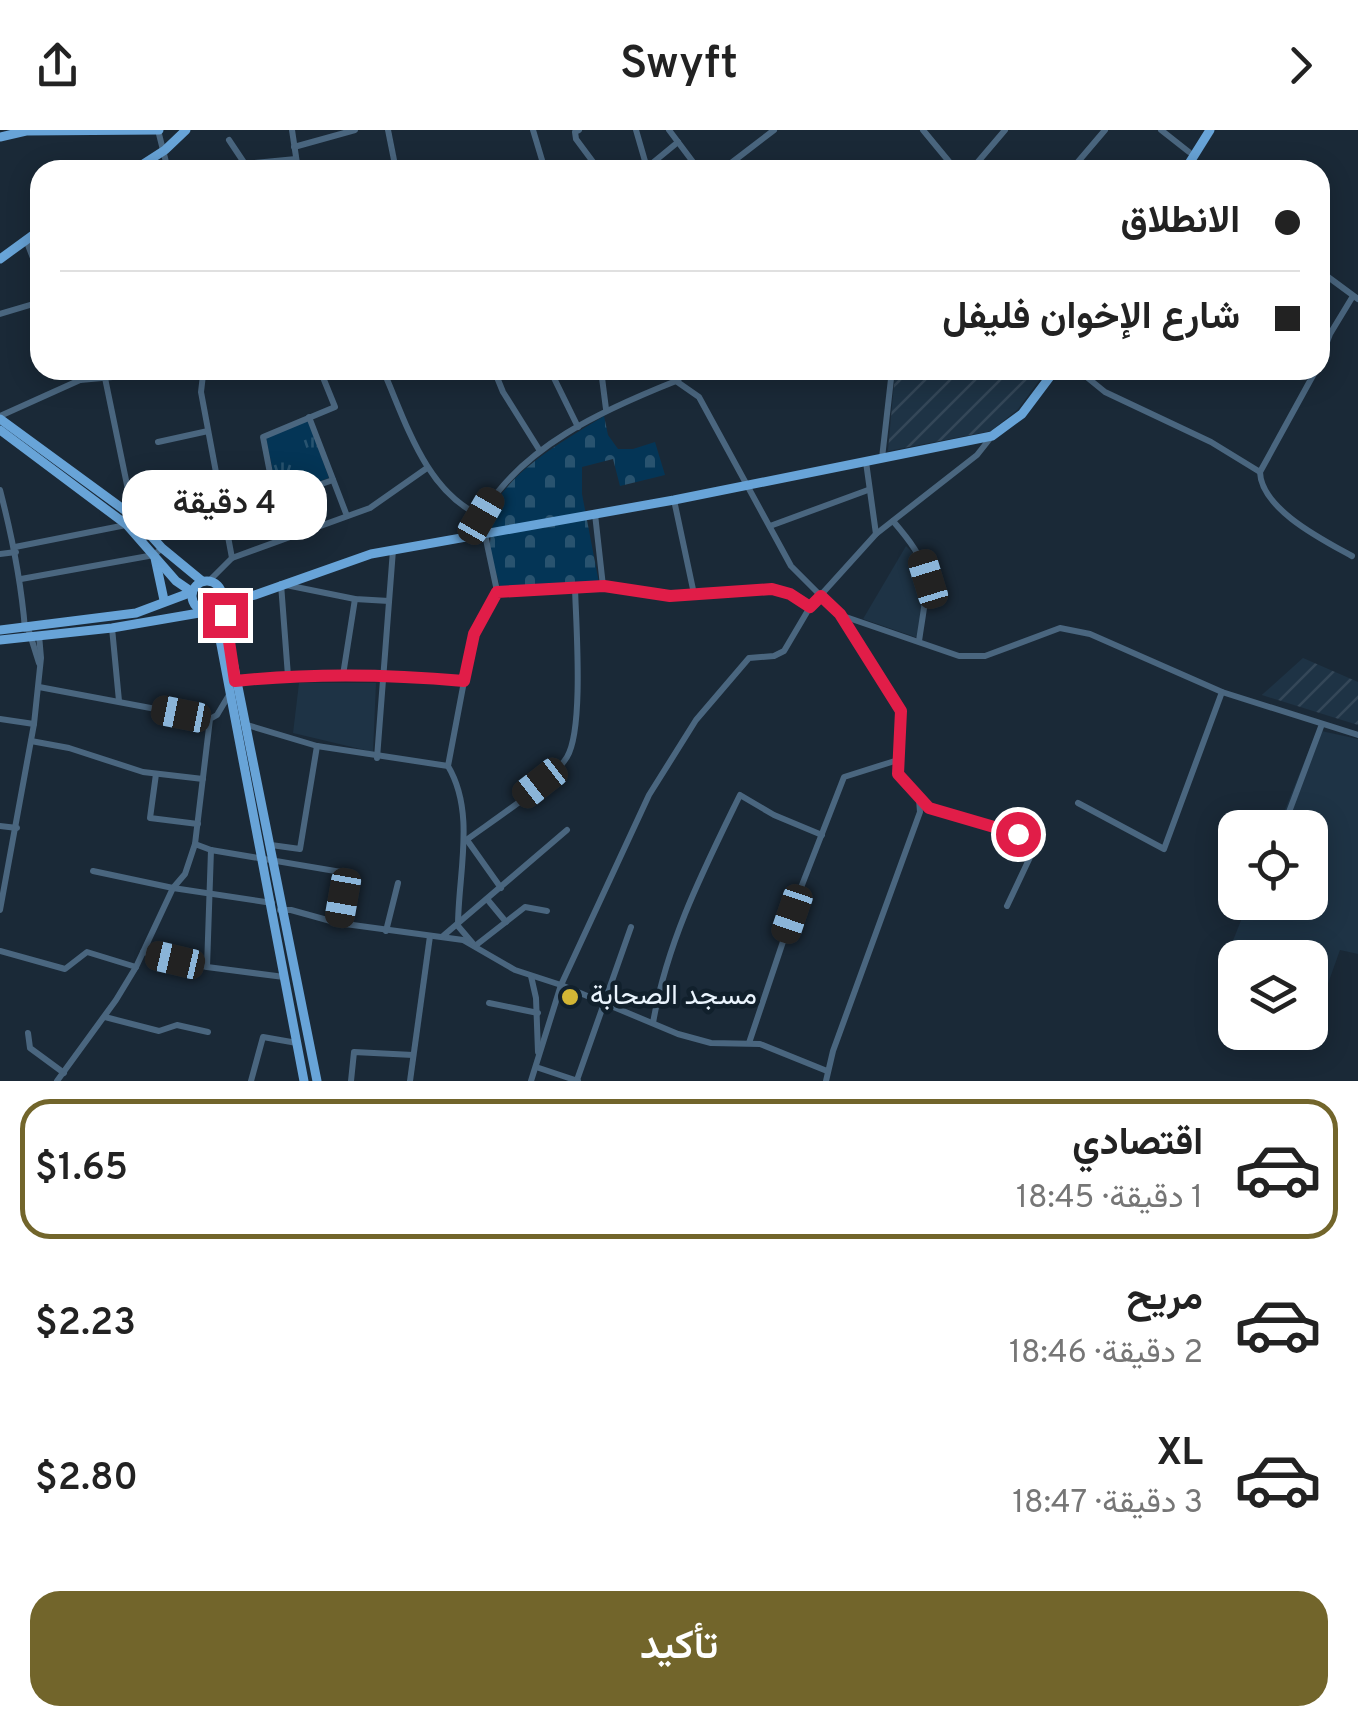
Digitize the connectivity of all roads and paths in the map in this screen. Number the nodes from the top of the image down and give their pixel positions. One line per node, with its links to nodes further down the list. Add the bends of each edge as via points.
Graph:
1 (159, 130): 16 (main road); 21 (street)
2 (186, 130): 21 (main road)
3 (292, 130): 20 (street)
4 (354, 130): 20 (street)
5 (388, 130): 28 (street)
6 (533, 130): 29 (street)
7 (579, 130): 30 (street, via 576,139)
8 (636, 130): 31 (street)
9 (669, 130): 19 (street)
10 (774, 130): 34 (street)
11 (922, 130): 35 (street)
12 (1005, 130): 36 (street)
13 (1105, 130): 37 (street)
14 (1161, 130): 22 (street)
15 (1206, 130): 22 (main road); 39 (main road)
16 (26, 131): 17 (main road)
17 (0, 137)
18 (229, 140): 26 (street)
19 (678, 142): 32 (street); 33 (street)
20 (294, 147): 23 (street)
21 (165, 150): 24 (main road); 25 (street)
22 (1190, 152): 38 (main road)
23 (296, 159): 27 (street)
24 (150, 160)
25 (166, 160)
26 (243, 160)
27 (286, 160)
28 (394, 160)
29 (542, 160)
30 (592, 160)
31 (643, 160)
32 (656, 160)
33 (692, 160)
34 (735, 160)
35 (948, 160)
36 (979, 160)
37 (1080, 160)
38 (1186, 160)
39 (1187, 160)
40 (30, 236): 41 (main road)
41 (26, 239): 42 (street); 43 (main road)
42 (30, 249)
43 (0, 259)
44 (1330, 278): 45 (street)
45 (1356, 298): 48 (street)
46 (30, 305): 47 (street)
47 (0, 314)
48 (1330, 334)
49 (80, 380): 63 (street)
50 (105, 380): 80 (street)
51 (204, 380): 67 (street)
52 (324, 380): 64 (street, via 335,407)
53 (388, 380): 73 (street)
54 (498, 380): 70 (street)
55 (555, 380): 65 (street)
56 (602, 380): 62 (street)
57 (891, 380): 71 (street)
58 (1047, 380): 68 (main road, via 1022,414)
59 (1090, 380): 74 (street)
60 (1311, 380): 74 (street)
61 (676, 381): 62 (street); 77 (street, via 699,397)
62 (606, 409): 65 (street)
63 (0, 418): 87 (main road)
64 (309, 418): 76 (street); 81 (street, via 263,436)
65 (578, 426): 70 (street)
66 (0, 430): 87 (main road)
67 (208, 431): 69 (street); 75 (street)
68 (992, 436): 71 (main road); 88 (street)
69 (158, 442)
70 (540, 451): 85 (street)
71 (882, 458): 72 (main road)
72 (866, 462): 77 (main road); 79 (street)
73 (427, 468): 84 (street); 85 (street, via 462,508)
74 (1260, 472): 96 (street, via 1270,498)
75 (216, 476): 80 (street); 86 (street)
76 (333, 480): 81 (street); 84 (street)
77 (748, 486): 82 (main road); 89 (street)
78 (0, 490): 92 (street)
79 (868, 490): 89 (street); 91 (street)
80 (129, 497): 87 (street)
81 (275, 499): 86 (street)
82 (674, 500): 83 (main road); 105 (street)
83 (595, 514): 90 (main road); 101 (street)
84 (347, 516): 97 (street)
85 (481, 516): 90 (street)
86 (223, 518): 97 (street)
87 (130, 521): 92 (street); 94 (main road)
88 (893, 521): 91 (street); 118 (street, via 919,551 928,579)
89 (770, 526): 106 (street, via 791,566)
90 (484, 533): 93 (main road); 104 (street)
91 (876, 534): 106 (street)
92 (15, 549): 95 (street); 98 (street)
93 (393, 550): 100 (main road); 109 (street)
94 (158, 552): 98 (street); 99 (main road); 103 (main road, via 176,581); 108 (main road)
95 (0, 554)
96 (1352, 556)
97 (232, 558): 99 (street)
98 (21, 579): 116 (street)
99 (205, 581): 103 (main road); 110 (main road, via 219,586)
100 (281, 584): 107 (street); 110 (main road); 121 (street)
101 (604, 586): 102 (street); 105 (street)
102 (575, 588): 104 (street); 149 (street, via 575,732 567,757)
103 (192, 592): 108 (main road); 112 (main road, via 194,606)
104 (497, 592): 123 (street, via 474,634)
105 (694, 594): 111 (street, via 772,589)
106 (821, 596): 111 (street); 113 (street)
107 (355, 599): 109 (street); 120 (street)
108 (164, 600): 116 (main road, via 136,612)
109 (389, 600): 119 (street)
110 (221, 602): 112 (main road); 122 (main road)
111 (810, 607): 180 (street, via 784,650 750,658 696,720 649,795)
112 (208, 611): 114 (main road); 126 (main road, via 218,629)
113 (840, 614): 118 (street); 137 (street, via 901,711)
114 (112, 628): 116 (main road); 127 (street)
115 (0, 630): 116 (main road)
116 (32, 631): 117 (main road); 124 (street)
117 (0, 640)
118 (919, 641): 125 (street, via 960,656 985,656 1060,628 1145,656)
119 (382, 674): 120 (street); 123 (street); 136 (street)
120 (344, 675): 121 (street)
121 (288, 676): 122 (street)
122 (235, 681): 131 (main road)
123 (464, 681): 138 (street)
124 (39, 687): 127 (street); 130 (street)
125 (1222, 692): 132 (street); 142 (street, via 1164,849)
126 (229, 694): 129 (street); 153 (main road)
127 (119, 701): 129 (street)
128 (0, 718): 130 (street)
129 (210, 719): 140 (street)
130 (34, 724): 134 (street)
131 (244, 724): 135 (street); 151 (main road)
132 (1322, 724): 133 (street); 143 (street)
133 (1358, 735)
134 (31, 742): 139 (street); 146 (street)
135 (317, 746): 136 (street); 151 (street, via 300,849)
136 (377, 758): 138 (street)
137 (898, 760): 141 (street, via 898,774); 148 (street, via 844,777)
138 (448, 766): 149 (street, via 459,785)
139 (156, 774): 140 (street); 144 (street, via 150,818)
140 (203, 780): 144 (street)
141 (918, 799): 162 (street, via 1027,841 1032,853); 192 (street, via 920,812)
142 (1078, 802)
143 (1289, 810)
144 (198, 824): 150 (street)
145 (0, 826): 146 (street)
146 (17, 828): 159 (street)
147 (567, 830): 158 (street)
148 (822, 835): 185 (street, via 740,795 688,903); 189 (street)
149 (465, 841): 158 (street); 168 (street)
150 (195, 844): 152 (street); 157 (street)
151 (271, 845): 154 (main road)
152 (211, 850): 153 (street); 160 (street)
153 (262, 858): 154 (street); 163 (main road)
154 (275, 862): 163 (main road); 167 (street, via 347,873)
155 (93, 870): 157 (street)
156 (398, 883): 170 (street)
157 (173, 888): 160 (street); 175 (street)
158 (501, 888): 161 (street)
159 (3, 889): 164 (street)
160 (209, 894): 163 (street); 177 (street)
161 (486, 899): 166 (street); 168 (street)
162 (1007, 906)
163 (277, 908): 167 (street); 179 (main road); 196 (main road)
164 (0, 910)
165 (548, 910): 166 (street, via 525,907)
166 (506, 922): 173 (street)
167 (338, 923): 170 (street)
168 (458, 923): 172 (street); 173 (street)
169 (631, 927): 182 (street)
170 (386, 930): 171 (street)
171 (430, 936): 172 (street); 190 (street)
172 (442, 936): 173 (street)
173 (476, 946): 178 (street)
174 (0, 951): 176 (street, via 65,969 87,952)
175 (143, 952): 176 (street); 177 (street)
176 (136, 967): 184 (street)
177 (206, 967): 179 (street)
178 (531, 974): 180 (street); 183 (street)
179 (286, 977): 188 (main road)
180 (562, 984): 182 (street); 191 (street)
181 (488, 1003): 183 (street)
182 (602, 1003): 185 (street); 200 (street)
183 (538, 1012): 191 (street)
184 (105, 1017): 186 (street, via 159,1031 177,1026); 193 (street)
185 (652, 1023): 189 (street, via 695,1040)
186 (208, 1032)
187 (28, 1033): 193 (street, via 30,1048)
188 (297, 1043): 194 (street, via 263,1037); 195 (main road)
189 (749, 1043): 192 (street)
190 (413, 1056): 197 (street, via 354,1052); 198 (street)
191 (537, 1064): 199 (street); 200 (street)
192 (827, 1071): 201 (street)
193 (62, 1079)
194 (251, 1081)
195 (304, 1081)
196 (317, 1081)
197 (351, 1081)
198 (410, 1081)
199 (532, 1081)
200 (578, 1081)
201 (826, 1081)

